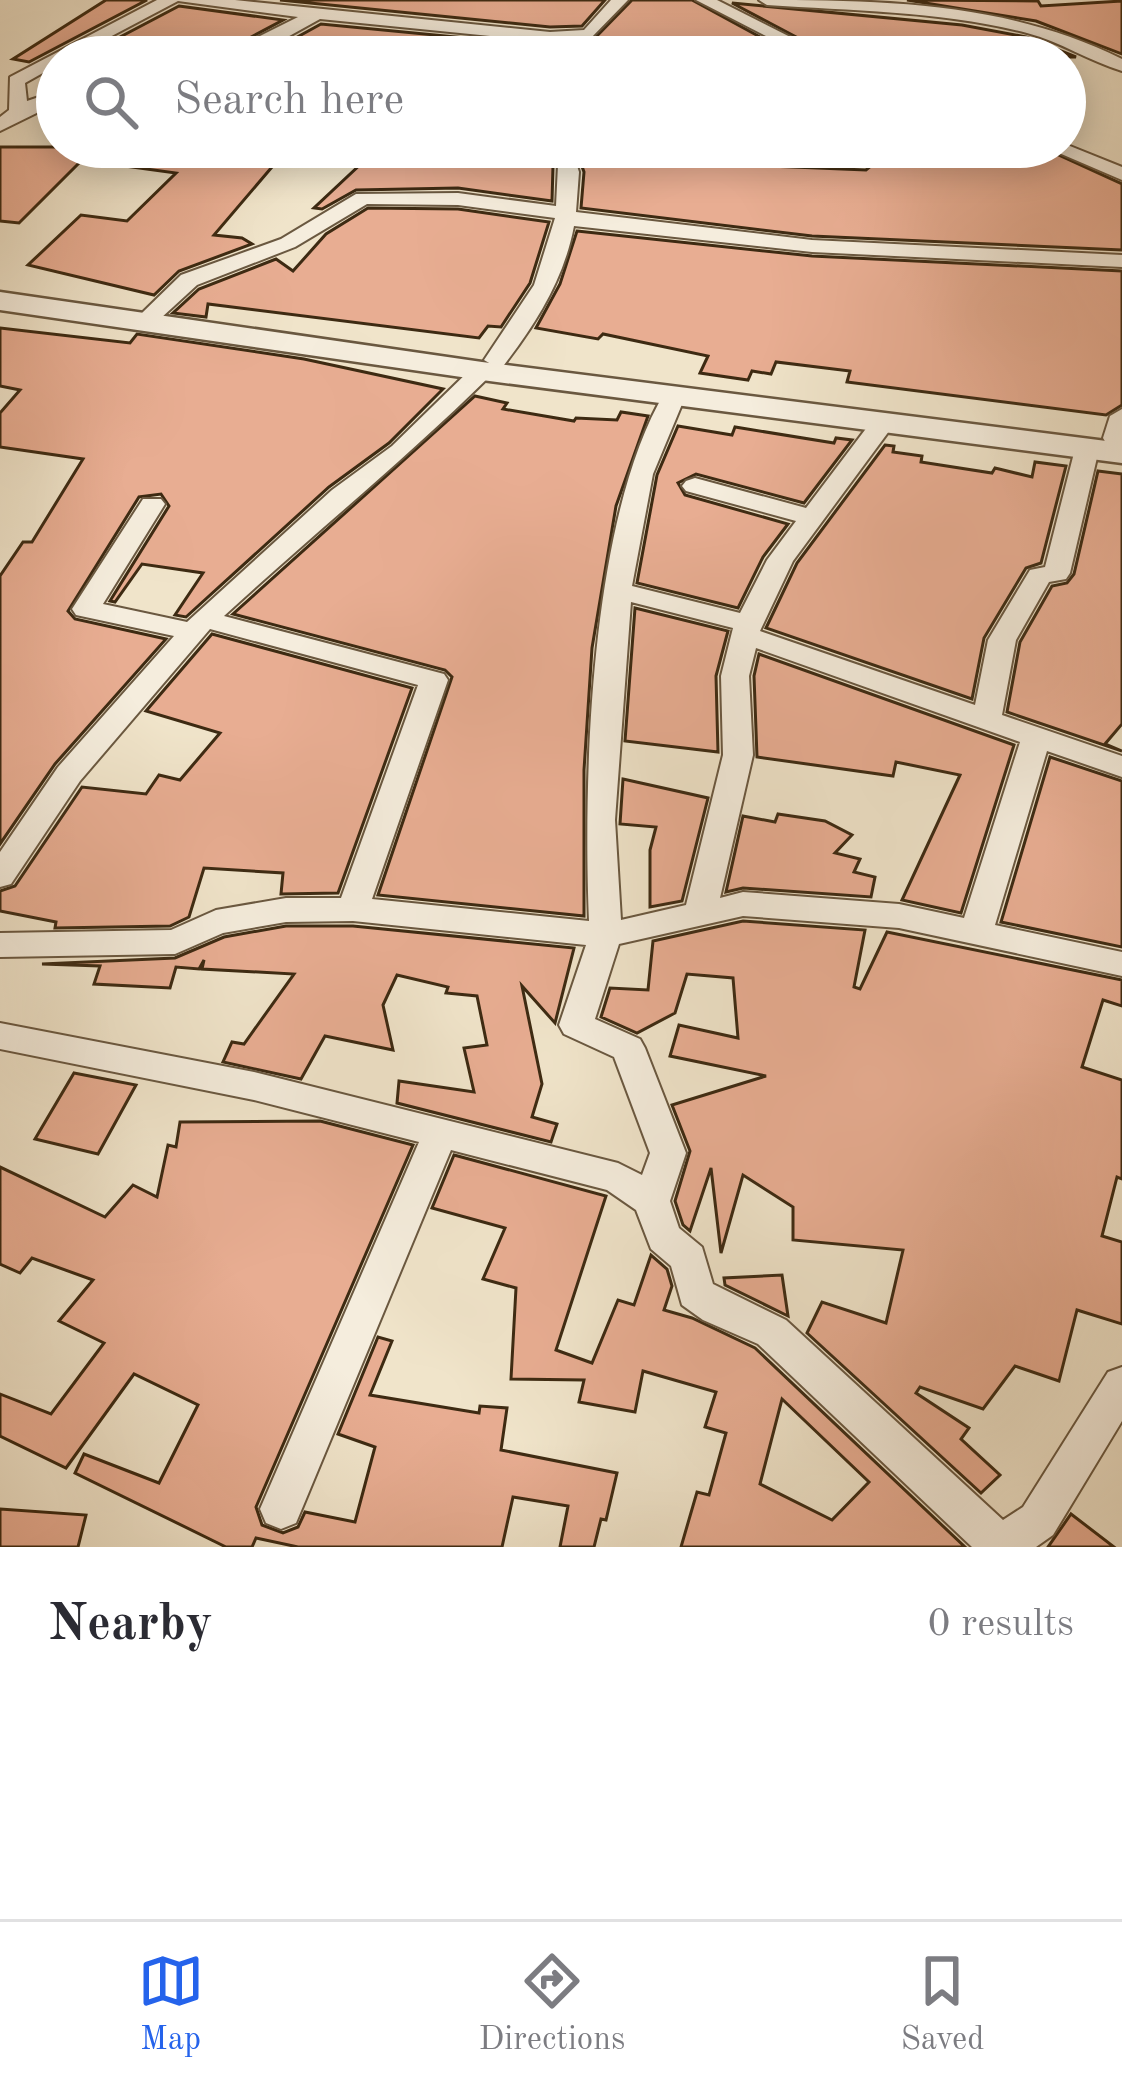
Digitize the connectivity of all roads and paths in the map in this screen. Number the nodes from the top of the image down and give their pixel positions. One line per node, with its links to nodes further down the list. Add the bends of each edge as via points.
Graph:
1 (170, 0): 11 (street)
2 (185, 0): 9 (street)
3 (335, 0): 9 (street)
4 (620, 0): 14 (street, via 589,35)
5 (750, 0): 8 (street)
6 (767, 0): 10 (street)
7 (1010, 0): 10 (street)
8 (711, 2): 15 (street)
9 (314, 16): 12 (street); 13 (street)
10 (997, 21): 16 (street)
11 (99, 36)
12 (277, 36)
13 (530, 36)
14 (564, 36)
15 (779, 36)
16 (1048, 36)
17 (1088, 48): 18 (street); 19 (street)
18 (1122, 53)
19 (1122, 66)
20 (36, 70): 22 (street, via 16,81)
21 (36, 105): 22 (street)
22 (19, 112): 23 (street)
23 (0, 125)
24 (1122, 148): 25 (street)
25 (1086, 156)
26 (1086, 159): 28 (street)
27 (570, 168): 29 (street)
28 (1122, 174)
29 (568, 217): 30 (street, via 812,246); 33 (street, via 458,199 363,198 288,243 189,280); 34 (street, via 542,294)
30 (1122, 261)
31 (0, 289): 33 (street)
32 (0, 301): 34 (street)
33 (153, 313): 34 (street)
34 (489, 366): 35 (street); 37 (street); 42 (street)
35 (673, 397): 36 (street); 41 (street, via 641,474)
36 (883, 423): 37 (street); 40 (street)
37 (1114, 439): 44 (street, via 1057,573 1040,576 1002,640)
38 (695, 486): 40 (street)
39 (152, 505): 42 (street, via 86,609)
40 (812, 518): 43 (street, via 780,560)
41 (618, 591): 43 (street); 51 (street, via 600,820)
42 (200, 625): 47 (street, via 69,774); 48 (street, via 434,680)
43 (746, 629): 44 (street); 49 (street, via 735,676 738,755)
44 (987, 720): 45 (street)
45 (1037, 735): 46 (street); 50 (street)
46 (1122, 766)
47 (0, 876)
48 (353, 909): 51 (street); 52 (street, via 216,922 175,942 136,946)
49 (700, 914): 50 (street, via 743,904); 51 (street)
50 (976, 930): 53 (street)
51 (606, 935): 56 (street, via 576,1025 628,1048 668,1154)
52 (0, 945)
53 (1122, 964)
54 (0, 1036): 55 (street)
55 (441, 1132): 56 (street, via 618,1178); 58 (street)
56 (651, 1201): 59 (street, via 664,1238 688,1258 696,1292 772,1332)
57 (1122, 1385): 59 (street, via 1038,1521)
58 (281, 1509)
59 (999, 1546)

